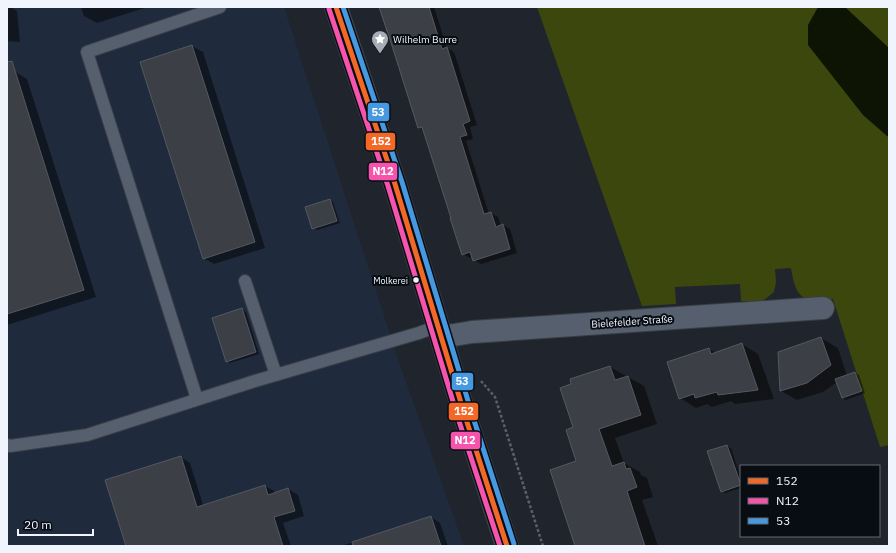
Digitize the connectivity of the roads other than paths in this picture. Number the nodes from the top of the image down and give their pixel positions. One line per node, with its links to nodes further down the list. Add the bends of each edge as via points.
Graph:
1 (220, 7): 7 (lane, via 87,52)
2 (336, 7): 5 (street, via 395,184)
3 (245, 281): 6 (lane)
4 (823, 308): 5 (street, Bielefelder Straße, via 472,332)
5 (440, 332): 6 (lane, via 419,333); 9 (street)
6 (276, 375): 7 (lane)
7 (197, 399): 8 (lane, via 87,435)
8 (7, 445)
9 (507, 546)

